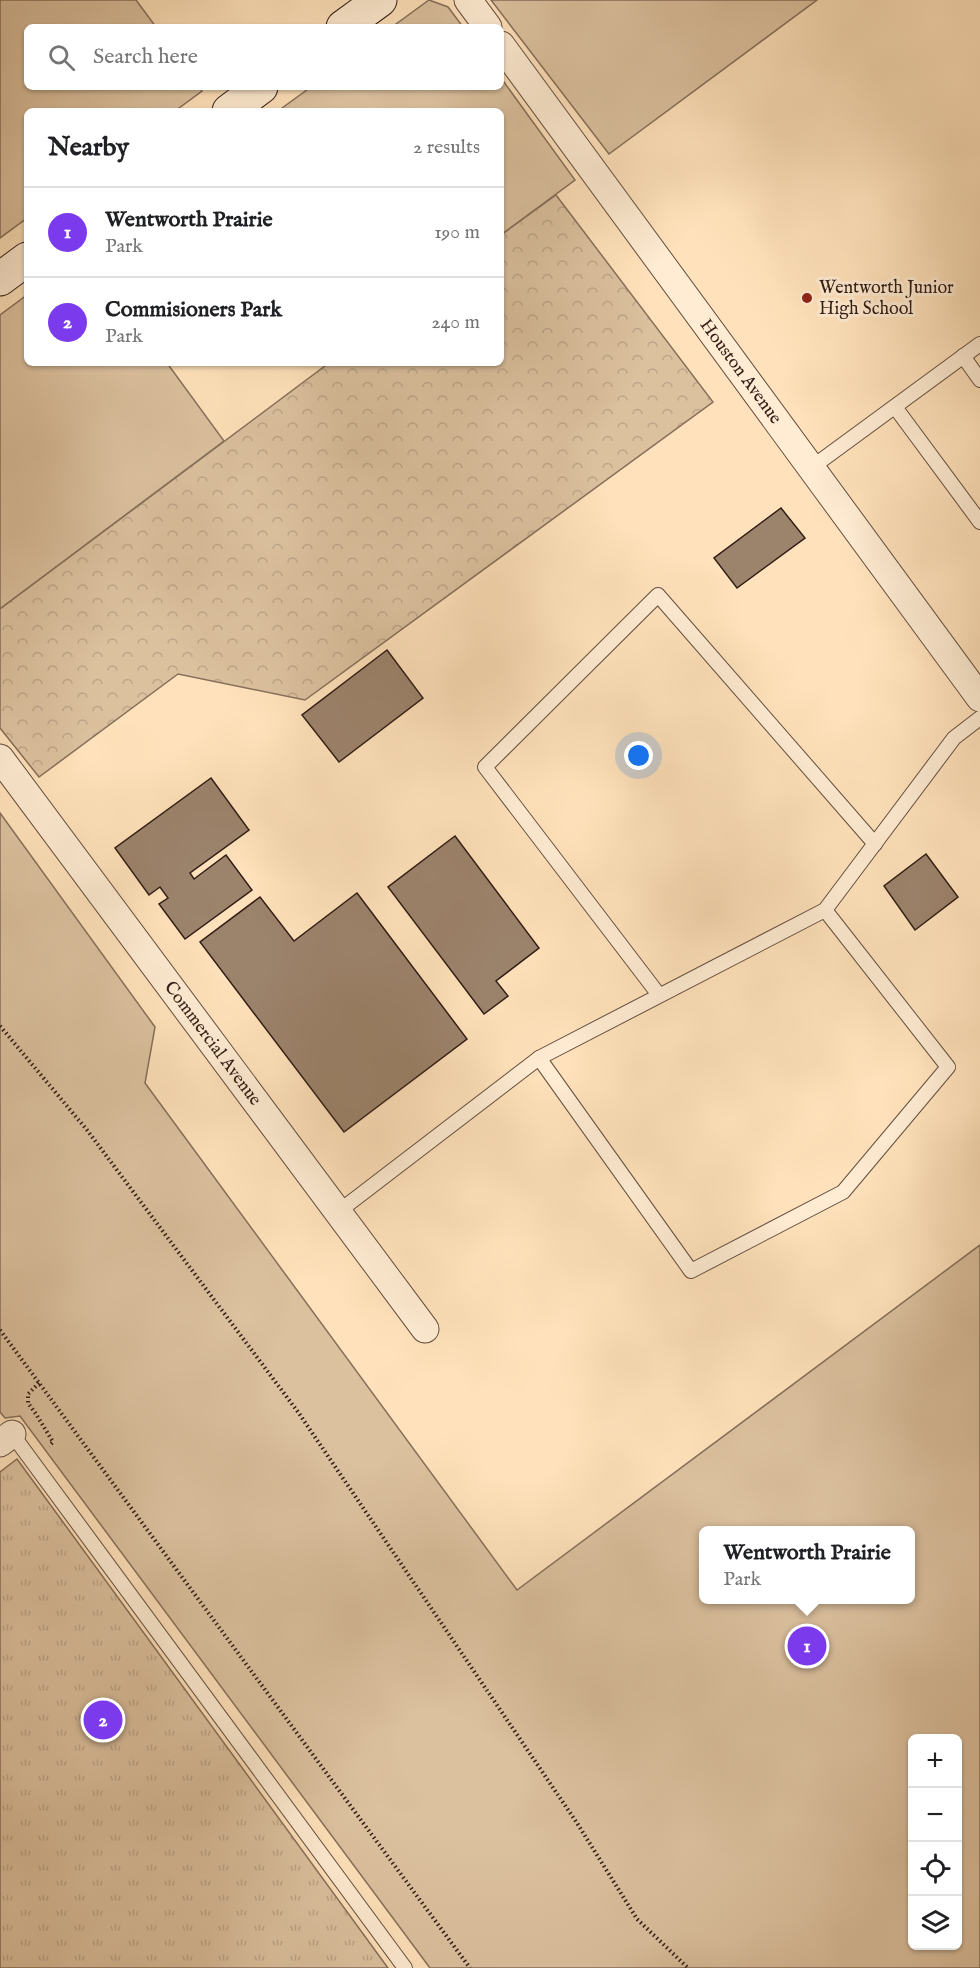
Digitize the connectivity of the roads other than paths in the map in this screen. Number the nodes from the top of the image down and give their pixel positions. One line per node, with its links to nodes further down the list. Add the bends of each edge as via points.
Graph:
1 (380, 0): 3 (main road)
2 (468, 0): 4 (street)
3 (347, 24)
4 (486, 24)
5 (504, 49): 14 (street, Houston Avenue)
6 (257, 90): 7 (main road)
7 (233, 108)
8 (24, 261): 9 (main road)
9 (0, 279)
10 (980, 344): 11 (lane)
11 (963, 356): 12 (lane); 13 (lane)
12 (980, 380)
13 (895, 406): 14 (lane); 15 (lane)
14 (811, 468): 16 (street, Houston Avenue)
15 (980, 522)
16 (980, 698)
17 (980, 718): 19 (lane, via 954,738)
18 (0, 758): 23 (street, Commercial Avenue)
19 (875, 844): 20 (lane); 21 (lane, via 658,595 485,768)
20 (825, 910): 21 (lane); 22 (lane, via 948,1067 843,1192 691,1271)
21 (659, 995): 22 (lane)
22 (539, 1058): 23 (lane)
23 (338, 1212): 24 (street, Commercial Avenue)
24 (425, 1329)
25 (6, 1438): 26 (lane)
26 (405, 1968)

